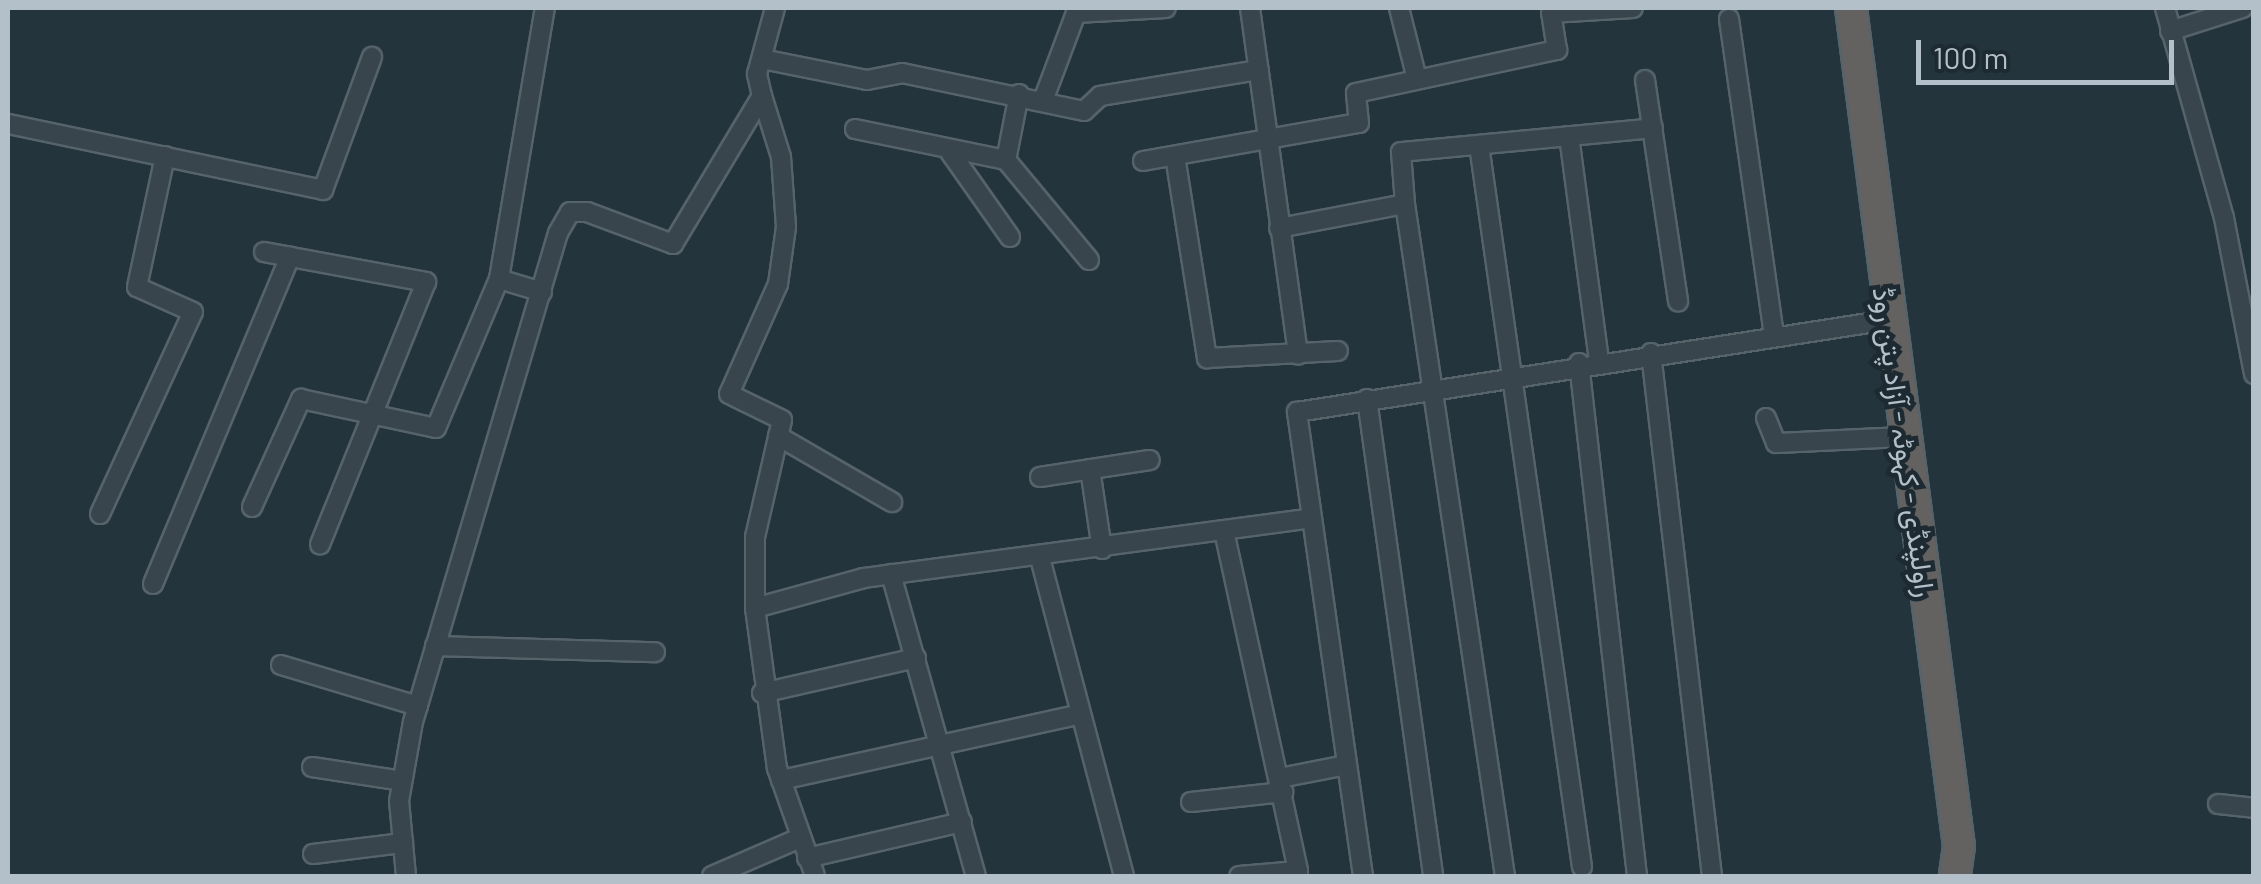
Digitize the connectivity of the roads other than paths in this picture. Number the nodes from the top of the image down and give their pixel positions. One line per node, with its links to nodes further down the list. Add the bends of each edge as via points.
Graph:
1 (545, 8): 37 (street)
2 (775, 8): 13 (street)
3 (1166, 8): 19 (street, via 1076,14)
4 (1250, 8): 14 (street)
5 (1399, 8): 15 (street)
6 (1633, 8): 15 (street, via 1550,13 1556,50)
7 (1851, 8): 40 (highway, راولپنڈی - کہوٹہ - آزاد پتن روڈ)
8 (2164, 8): 11 (street)
9 (2242, 8): 11 (street)
10 (1729, 19): 41 (street)
11 (2170, 30): 48 (street, via 2224,218)
12 (372, 57): 27 (street, via 328,189)
13 (762, 59): 17 (street, via 867,80 890,71); 18 (street)
14 (1258, 70): 19 (street, via 1100,96 1084,111); 24 (street)
15 (1417, 79): 24 (street, via 1356,92 1360,123)
16 (1645, 80): 21 (street)
17 (1020, 94): 19 (street); 29 (street)
18 (762, 96): 38 (street, via 673,244 570,212); 53 (street, via 781,157 786,227 778,284 729,394 782,420)
19 (1044, 98)
20 (8, 124): 27 (street)
21 (1653, 128): 23 (street); 39 (street)
22 (855, 129): 26 (street)
23 (1570, 136): 25 (street); 45 (street)
24 (1268, 140): 28 (street); 32 (street)
25 (1480, 145): 31 (street, via 1401,152); 47 (street)
26 (950, 152): 29 (street); 33 (street)
27 (165, 156): 60 (street, via 137,287 193,312)
28 (1175, 156): 30 (street); 44 (street, via 1206,358)
29 (1006, 160): 36 (street)
30 (1143, 161)
31 (1406, 204): 32 (street); 49 (street)
32 (1279, 228): 44 (street)
33 (1010, 237)
34 (264, 252): 35 (street)
35 (290, 256): 51 (street, via 426,282); 67 (street)
36 (1090, 260)
37 (499, 279): 38 (street); 51 (street, via 436,428)
38 (542, 292): 69 (street)
39 (1678, 302)
40 (1888, 320): 41 (street); 54 (highway, راولپنڈی - کہوٹہ - آزاد پتن روڈ)
41 (1774, 336): 43 (street)
42 (1338, 351): 44 (street)
43 (1651, 353): 45 (street); 101 (street)
44 (1298, 356)
45 (1599, 360): 46 (street)
46 (1580, 363): 47 (street); 100 (street)
47 (1506, 373): 49 (street); 90 (street)
48 (2254, 374)
49 (1432, 388): 50 (street); 99 (street)
50 (1367, 399): 61 (street, via 1296,412); 98 (street)
51 (379, 414): 59 (street, via 301,399); 63 (street)
52 (1766, 418): 54 (street, via 1776,443)
53 (778, 436): 58 (street); 68 (street, via 756,537)
54 (1904, 437): 102 (highway, راولپنڈی - کہوٹہ - آزاد پتن روڈ, via 1960,846)
55 (1150, 460): 56 (street)
56 (1090, 469): 57 (street); 64 (street)
57 (1040, 477)
58 (892, 502)
59 (252, 507)
60 (100, 514)
61 (1310, 519): 62 (street); 77 (street)
62 (1224, 531): 64 (street); 81 (street)
63 (320, 544)
64 (1102, 549): 65 (street)
65 (1040, 558): 66 (street); 75 (street)
66 (891, 574): 68 (street); 71 (street)
67 (154, 584)
68 (755, 608): 73 (street)
69 (435, 646): 70 (street); 74 (street)
70 (655, 652)
71 (916, 658): 73 (street); 76 (street)
72 (282, 665): 74 (street)
73 (762, 693): 79 (street)
74 (418, 706): 80 (street)
75 (1080, 714): 76 (street); 95 (street)
76 (941, 745): 79 (street); 85 (street)
77 (1346, 765): 81 (street); 97 (street)
78 (312, 767): 80 (street)
79 (781, 780): 86 (street)
80 (402, 781): 87 (street)
81 (1281, 785): 82 (street); 96 (street, via 1298,871)
82 (1191, 802)
83 (2218, 804): 84 (street)
84 (2254, 808)
85 (962, 822): 89 (street); 94 (street)
86 (800, 838): 89 (street); 92 (street)
87 (403, 843): 88 (street); 91 (street)
88 (313, 854)
89 (807, 858): 93 (street)
90 (1582, 867)
91 (406, 876)
92 (712, 876)
93 (815, 876)
94 (976, 876)
95 (1124, 876)
96 (1239, 876)
97 (1363, 876)
98 (1433, 876)
99 (1505, 876)
100 (1637, 876)
101 (1712, 876)
102 (1955, 876)

